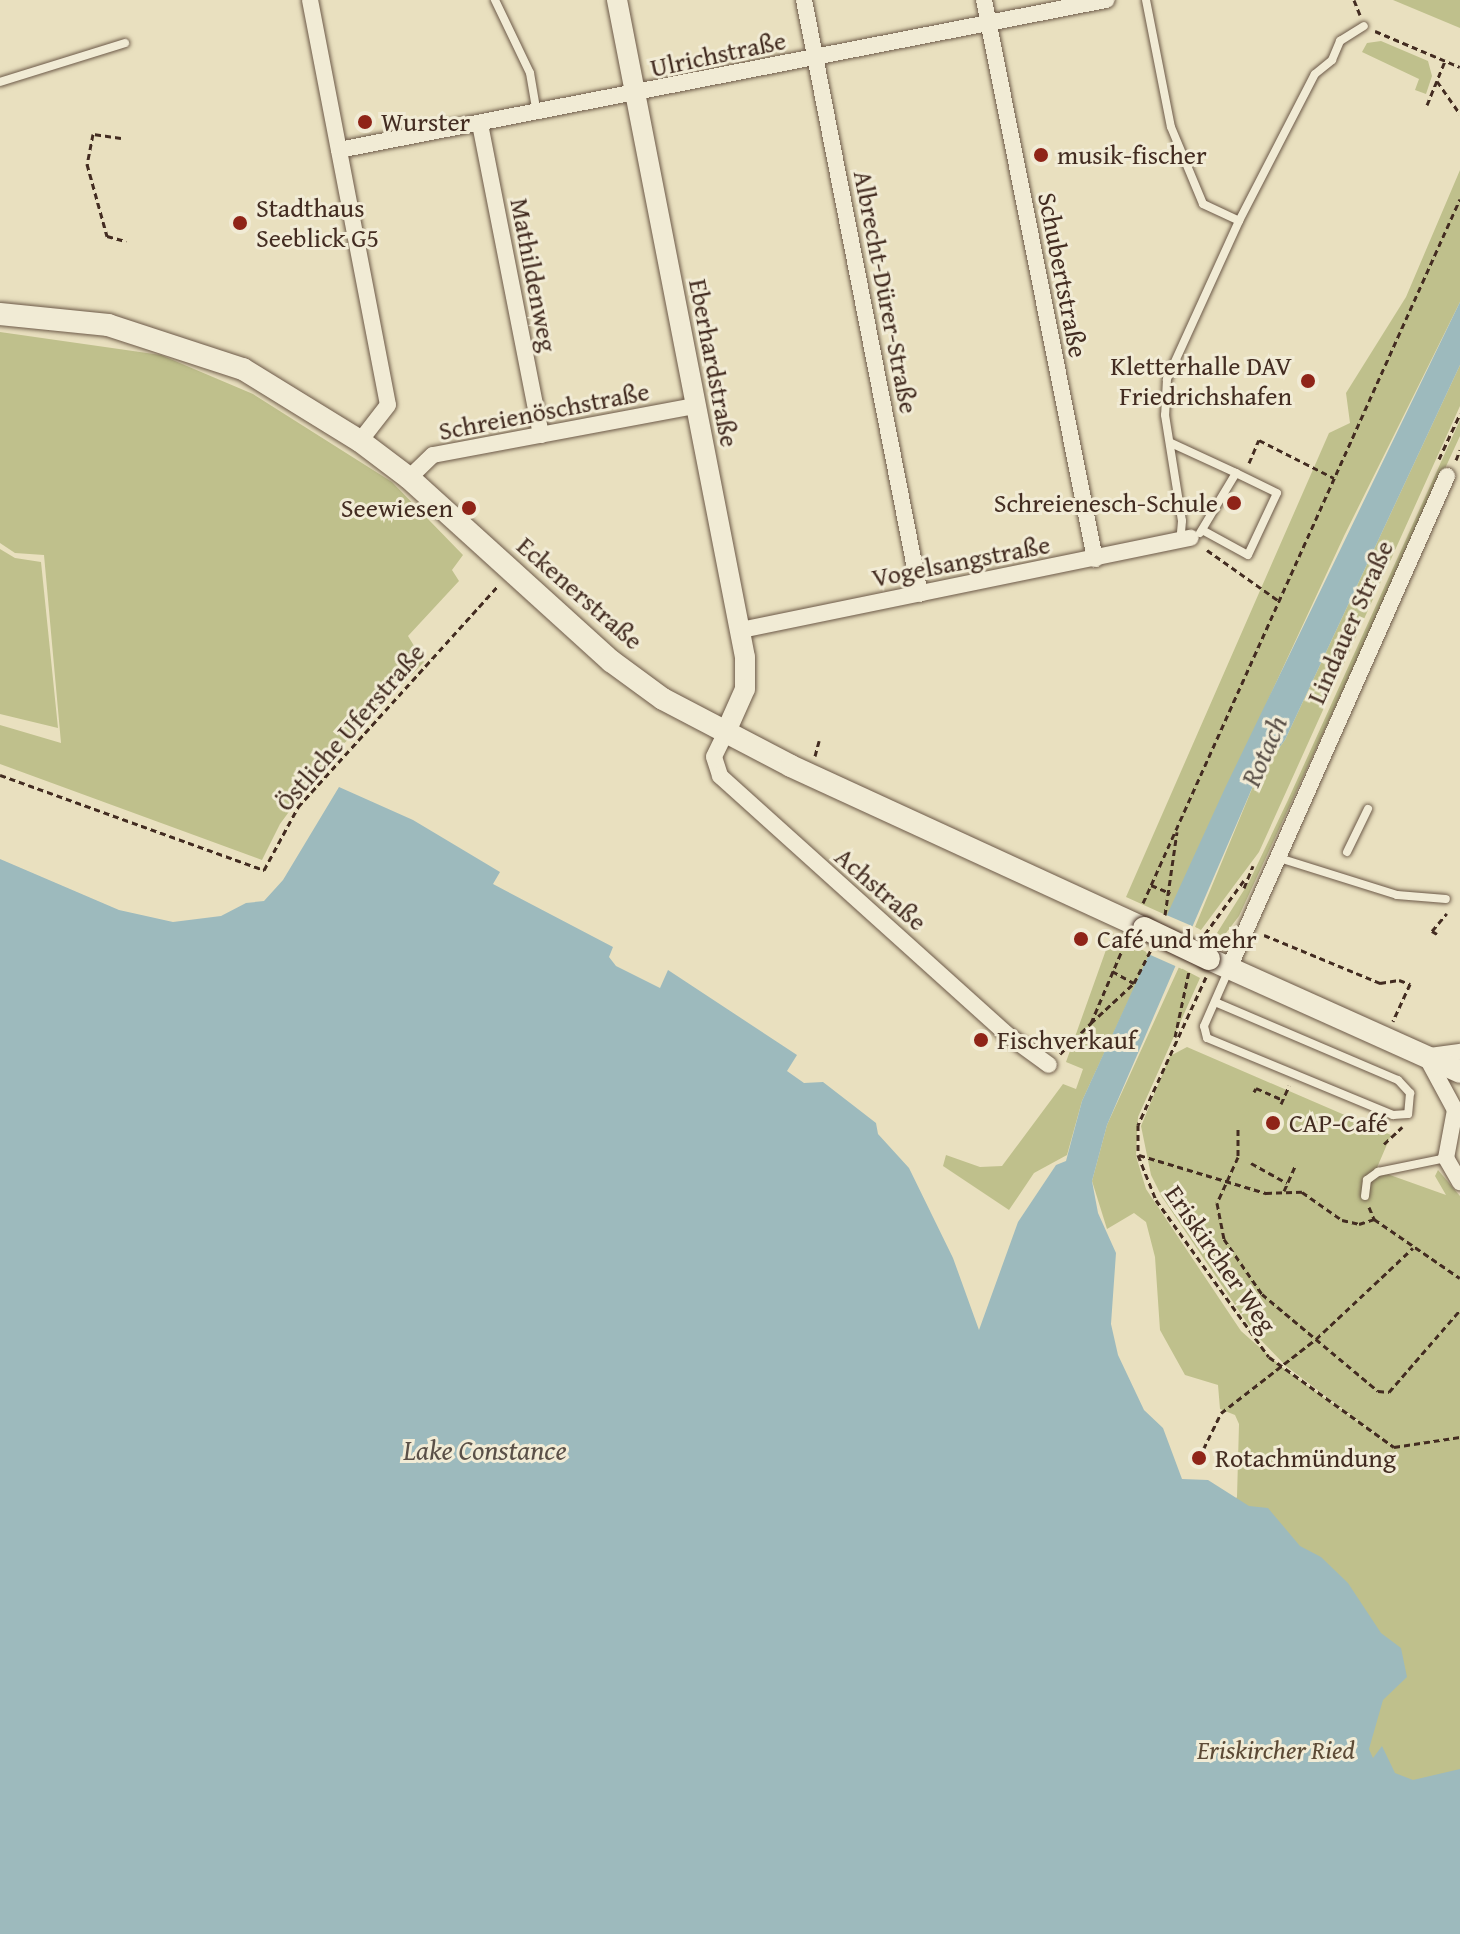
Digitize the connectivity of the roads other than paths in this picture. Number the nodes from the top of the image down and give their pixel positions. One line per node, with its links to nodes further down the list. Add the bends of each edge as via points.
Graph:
1 (310, 0): 16 (street)
2 (495, 0): 14 (lane, via 530,73)
3 (617, 0): 13 (street, Eberhardstraße)
4 (804, 0): 11 (street, Albrecht-Dürer-Straße)
5 (984, 0): 8 (street, Schubertstraße)
6 (1106, 0): 8 (street, Ulrichstraße)
7 (1146, 0): 17 (lane, via 1171,127 1203,204)
8 (989, 23): 11 (street, Ulrichstraße); 27 (street, Schubertstraße)
9 (1364, 26): 17 (lane, via 1340,41 1332,60 1315,74)
10 (125, 43): 12 (lane)
11 (816, 57): 13 (street, Ulrichstraße); 28 (street, Albrecht-Dürer-Straße)
12 (0, 82)
13 (635, 96): 14 (street, Ulrichstraße); 19 (street, Eberhardstraße)
14 (537, 114): 15 (street, Ulrichstraße)
15 (480, 124): 16 (street, Ulrichstraße); 20 (street, Mathildenweg)
16 (339, 150): 21 (street, via 388,405)
17 (1239, 221): 22 (lane, via 1167,379)
18 (0, 312): 21 (main road, Eckenerstraße, via 108,325 206,354 295,399)
19 (696, 406): 20 (street, Schreienöschstraße); 29 (street, Eberhardstraße)
20 (541, 435): 25 (street, Schreienöschstraße, via 433,455)
21 (360, 441): 25 (main road, Eckenerstraße)
22 (1171, 443): 23 (lane); 26 (lane)
23 (1236, 473): 26 (lane); 26 (lane, via 1277,493 1248,555)
24 (1447, 476): 33 (street, Lindauer Straße)
25 (409, 478): 30 (main road, Eckenerstraße, via 611,661)
26 (1191, 537): 27 (street, Vogelsangstraße)
27 (1095, 559): 28 (street, Vogelsangstraße)
28 (920, 594): 29 (street, Vogelsangstraße)
29 (741, 630): 30 (street, Eberhardstraße, via 745,689)
30 (725, 734): 35 (main road, Eckenerstraße, bridge, via 1136,924); 39 (street, Achstraße, via 714,757 720,776 1005,1033)
31 (1368, 809): 32 (lane)
32 (1347, 852)
33 (1276, 857): 34 (lane, via 1397,895); 35 (street, Lindauer Straße, via 1246,928)
34 (1446, 899)
35 (1215, 967): 36 (lane); 38 (main road)
36 (1215, 1002): 36 (lane, via 1398,1080 1411,1099 1402,1116 1207,1038 1204,1026)
37 (1460, 1052): 38 (street)
38 (1424, 1056): 40 (main road); 41 (street)
39 (1049, 1065)
40 (1460, 1072)
41 (1458, 1110): 42 (street)
42 (1446, 1158): 43 (street); 44 (lane, via 1378,1172 1367,1180)
43 (1460, 1182)
44 (1365, 1196)

